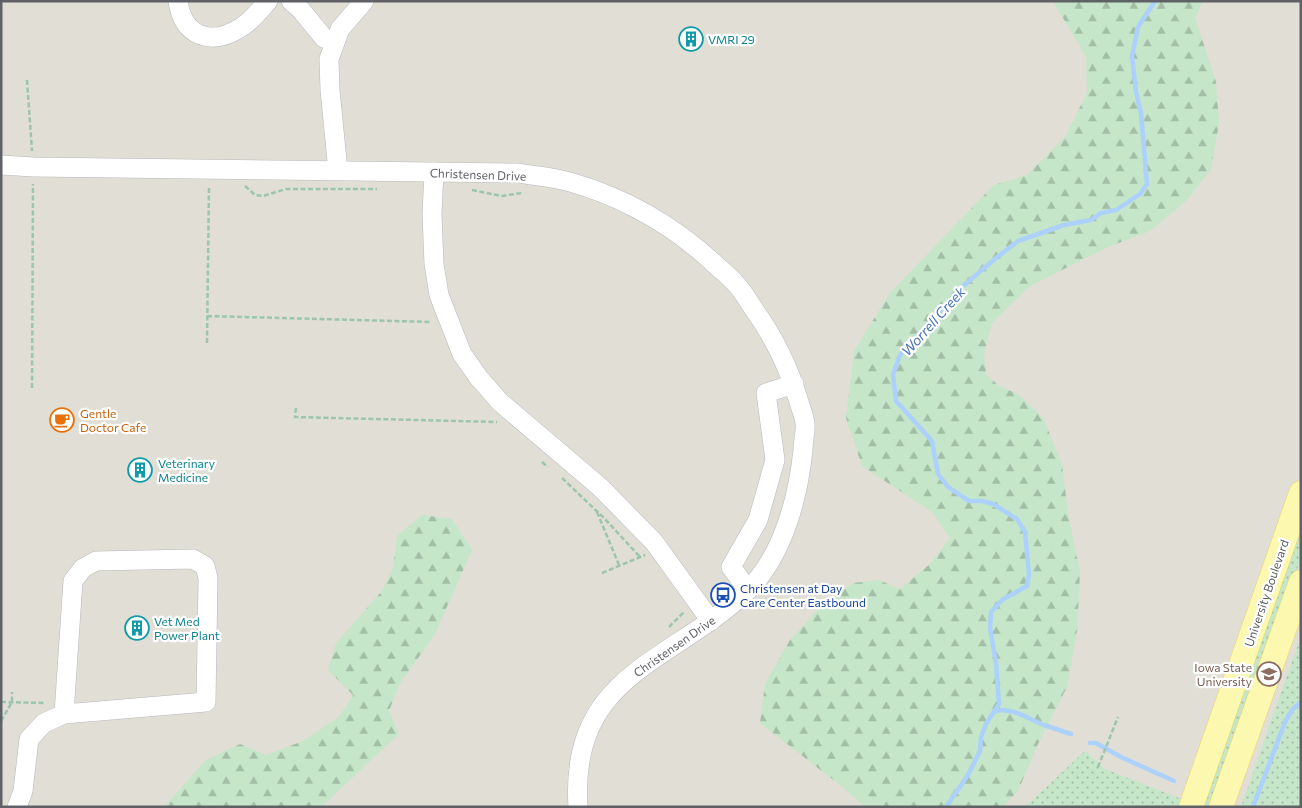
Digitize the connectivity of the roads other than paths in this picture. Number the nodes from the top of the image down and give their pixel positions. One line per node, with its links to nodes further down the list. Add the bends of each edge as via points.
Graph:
1 (178, 1): 2 (street, via 180,13 189,28 203,37 225,36 242,27)
2 (268, 1)
3 (291, 1): 5 (street, via 324,38)
4 (364, 1): 5 (street, via 340,29)
5 (336, 42): 7 (street, via 329,59)
6 (1, 165): 7 (street, Christensen Drive)
7 (338, 171): 8 (street, Christensen Drive)
8 (434, 172): 9 (street, Christensen Drive, via 518,173 568,182 609,195 645,212 686,239 736,284 782,354); 13 (street, via 434,264 439,295 462,354 500,402 600,488 654,542)
9 (794, 384): 12 (street, Christensen Drive, via 805,424 794,502 784,534); 12 (street, via 766,393 775,460 758,520 731,567)
10 (1301, 493): 17 (main road, University Boulevard)
11 (1301, 582): 18 (main road)
12 (748, 590): 13 (street, Christensen Drive)
13 (711, 621): 16 (street, Christensen Drive, via 633,674 608,698 580,750 576,785)
14 (64, 714): 14 (street, via 206,702 206,566 193,558 96,561 83,568 73,581); 15 (street, via 44,723 29,740 23,791)
15 (17, 807)
16 (578, 807)
17 (1191, 807)
18 (1222, 807)

